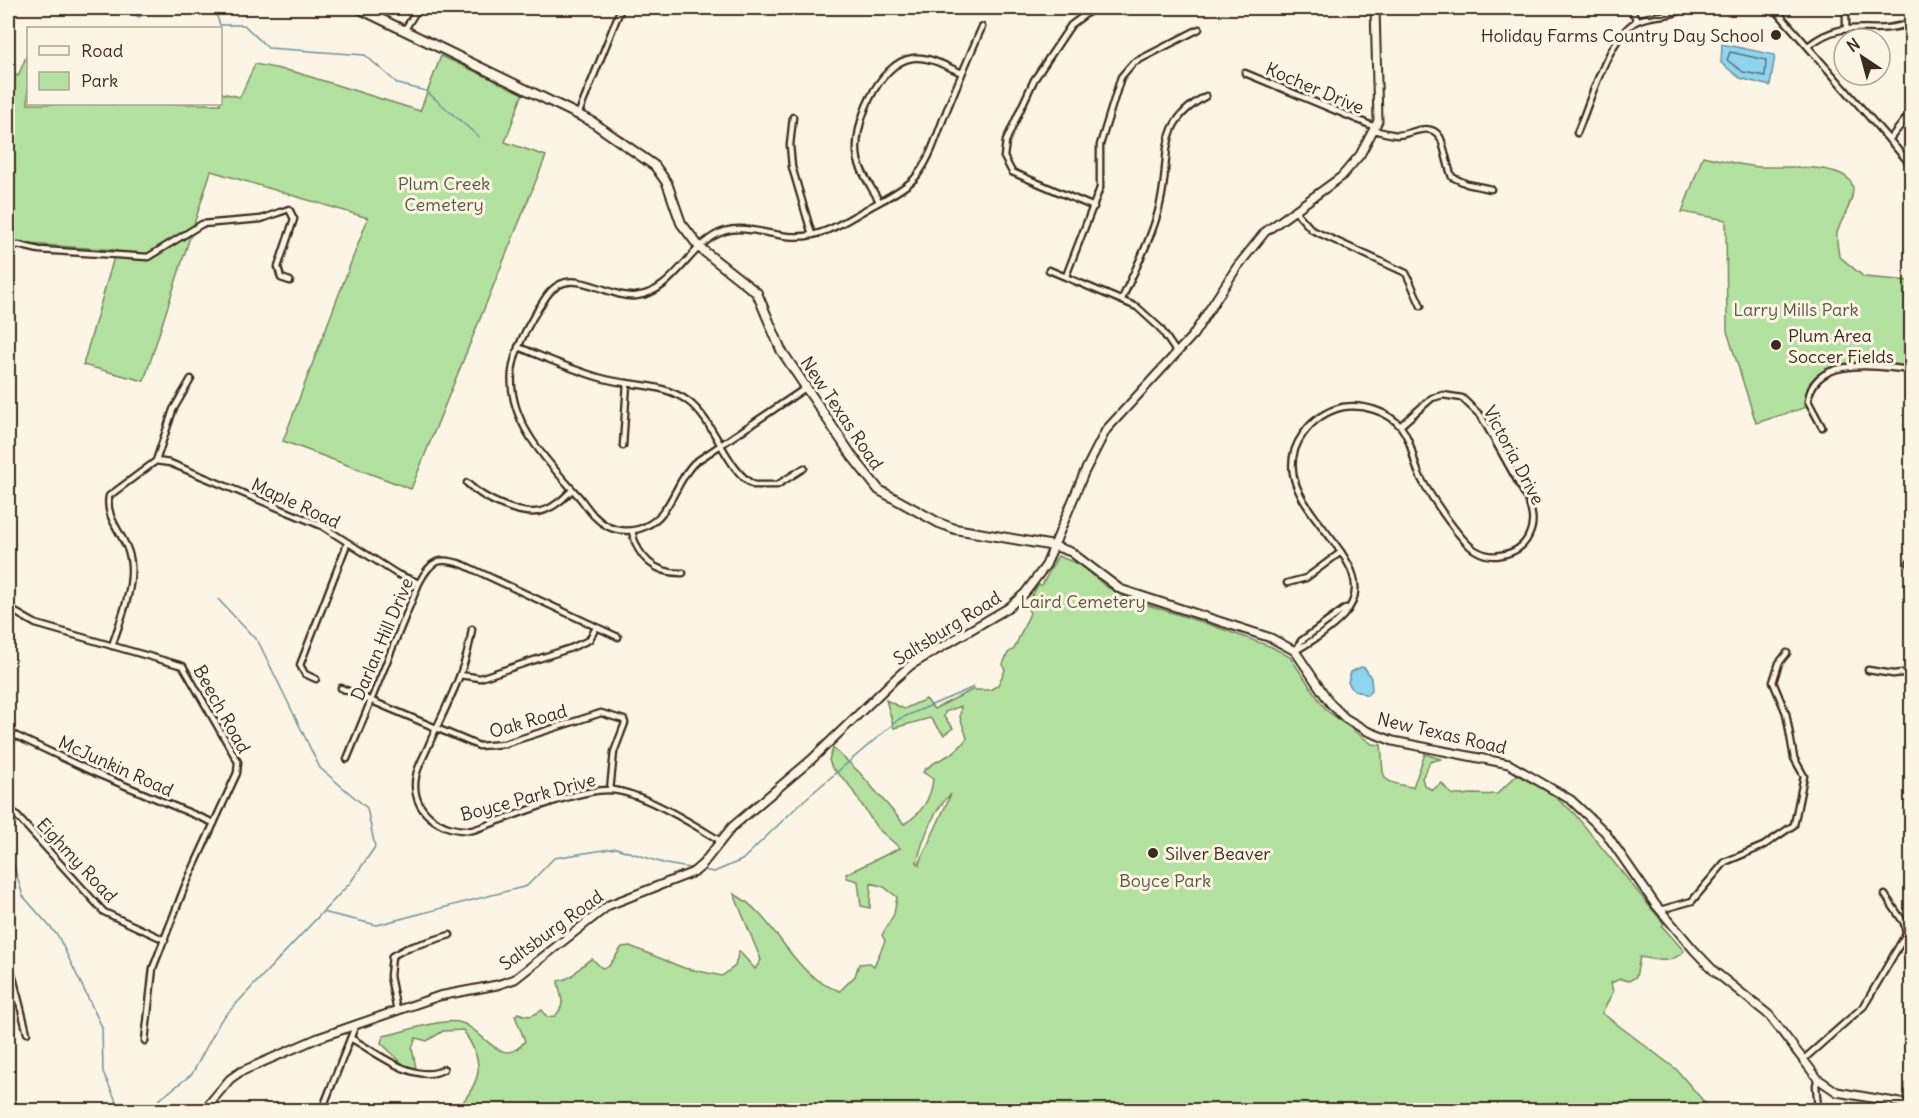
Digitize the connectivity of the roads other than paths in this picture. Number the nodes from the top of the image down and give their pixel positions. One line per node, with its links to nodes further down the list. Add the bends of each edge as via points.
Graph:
1 (358, 8): 16 (main road, New Texas Road)
2 (418, 8): 16 (street)
3 (621, 8): 23 (street)
4 (1094, 8): 31 (street, via 1071,25 1034,80 1006,141 1004,157 1012,172)
5 (1376, 8): 25 (main road, Saltsburg Road, via 1378,112)
6 (1631, 8): 10 (street)
7 (1686, 8): 10 (street)
8 (1774, 8): 18 (street)
9 (1846, 8): 13 (street)
10 (1637, 21): 26 (street, via 1615,45)
11 (1911, 22): 14 (street)
12 (982, 27): 19 (street)
13 (1846, 27)
14 (1892, 27)
15 (1199, 29): 31 (street, via 1133,63 1120,76 1100,145 1101,180)
16 (404, 31): 23 (main road, New Texas Road)
17 (1832, 31): 18 (street)
18 (1808, 46): 27 (street)
19 (962, 73): 30 (street, via 921,170 907,185); 30 (street, via 916,57 898,62 880,79 857,138 858,160)
20 (1245, 73): 25 (street, Kocher Drive)
21 (1206, 96): 39 (street, via 1183,112 1170,132 1161,203)
22 (1911, 111): 27 (street)
23 (578, 115): 35 (main road, New Texas Road, via 655,166 667,183 681,223)
24 (793, 117): 33 (street, via 791,161)
25 (1374, 129): 29 (street, Kocher Drive, via 1395,135 1420,129 1435,132 1442,141 1452,177); 32 (main road, Saltsburg Road, via 1350,168)
26 (1577, 133)
27 (1889, 140): 28 (street)
28 (1911, 166)
29 (1491, 189)
30 (879, 201): 33 (street, via 835,227)
31 (1094, 207): 37 (street)
32 (1294, 210): 40 (street, via 1312,230 1406,273); 42 (main road, Saltsburg Road, via 1257,242)
33 (812, 235): 35 (street, via 790,238 738,228 716,235)
34 (8, 248): 38 (street, via 18,245 39,250 148,257 202,224 261,219 289,209 294,219 278,267 281,278)
35 (700, 248): 41 (street, via 650,293 624,296 581,281 554,289); 46 (main road, New Texas Road, via 757,293 777,343)
36 (1050, 270): 37 (street)
37 (1066, 276): 39 (street)
38 (290, 281)
39 (1122, 299): 42 (street, via 1148,315)
40 (1420, 306)
41 (518, 347): 45 (street, via 600,378); 54 (street, via 512,372 522,422 551,467)
42 (1177, 353): 57 (main road, Saltsburg Road, via 1118,414 1099,441)
43 (1911, 370): 48 (street, via 1869,366 1824,373 1814,382 1808,401)
44 (191, 379): 51 (street, via 173,410)
45 (627, 383): 49 (street, via 655,386 688,401); 50 (street)
46 (807, 387): 49 (street); 57 (main road, New Texas Road, via 879,490 955,529)
47 (1400, 426): 47 (street, Victoria Drive, via 1426,488 1466,543 1475,551 1495,557 1521,547 1533,526 1533,513 1475,408 1462,398 1443,395 1424,402); 58 (street, via 1373,409 1344,407 1318,418 1297,445 1293,469 1300,496)
48 (1822, 427)
49 (721, 443): 52 (street, via 740,473 754,485 777,485); 55 (street, via 687,469 659,518)
50 (623, 446)
51 (156, 461): 56 (street, Maple Road, via 170,463 307,519); 66 (street, via 109,496 108,513 125,540 132,566)
52 (804, 468)
53 (467, 483): 54 (street, via 476,492 518,510 533,512 552,507)
54 (572, 490): 55 (street, via 595,518 607,526)
55 (632, 531): 59 (street, via 644,559)
56 (347, 544): 60 (street, Maple Road); 72 (street, via 300,665 305,674)
57 (1054, 546): 67 (main road, New Texas Road, via 1071,552 1120,589 1270,638); 81 (main road, Saltsburg Road, via 1038,579 1026,593 1008,608 911,665)
58 (1341, 552): 61 (street, via 1306,578); 67 (street, via 1355,580 1348,607 1301,641)
59 (683, 573)
60 (419, 583): 63 (street, Darlan Hill Drive, via 432,564 450,560); 74 (street, Darlan Hill Drive)
61 (1287, 584)
62 (8, 608): 66 (street, Beech Road, via 36,624)
63 (596, 628): 65 (street, Darlan Hill Drive); 71 (street, via 589,640 571,648 480,678)
64 (472, 629): 71 (street, Boyce Park Drive)
65 (618, 637)
66 (112, 646): 80 (street, Beech Road, via 173,662 187,670 238,762 237,773)
67 (1295, 651): 83 (main road, New Texas Road, via 1330,703 1367,731 1393,741 1509,764 1571,800 1605,832)
68 (1787, 654): 83 (street, via 1779,663 1773,682 1786,713 1794,758 1804,777 1794,825 1762,846 1725,862 1692,901)
69 (1868, 670): 70 (street)
70 (1911, 672)
71 (460, 675): 75 (street, Boyce Park Drive)
72 (316, 679)
73 (341, 688): 74 (street, Oak Road)
74 (370, 702): 75 (street, Oak Road); 77 (street, Darlan Hill Drive)
75 (436, 728): 78 (street, Oak Road, via 489,747 601,713 624,720 614,752); 78 (street, Boyce Park Drive, via 416,775 417,797 424,811 448,828 473,830 568,798)
76 (8, 732): 80 (street, McJunkin Road)
77 (347, 759)
78 (610, 790): 81 (street, Boyce Park Drive, via 657,806)
79 (8, 806): 85 (street, Eighmy Road, via 104,912)
80 (214, 823): 85 (street, Beech Road)
81 (719, 840): 87 (main road, Saltsburg Road, via 698,869 609,904 515,979 439,996)
82 (1885, 895): 92 (street, via 1904,923 1906,934 1864,1006)
83 (1660, 910): 92 (main road, New Texas Road, via 1708,965 1769,1016)
84 (450, 935): 87 (street, via 392,956 390,976)
85 (165, 940): 91 (street, Beech Road, via 151,975)
86 (8, 957): 89 (street)
87 (397, 1011): 88 (main road, Saltsburg Road)
88 (356, 1024): 90 (street); 97 (main road, Saltsburg Road, via 240,1072)
89 (27, 1033)
90 (352, 1039): 93 (street, via 404,1069 424,1074); 98 (street)
91 (145, 1041)
92 (1804, 1059): 94 (main road, New Texas Road)
93 (444, 1069)
94 (1818, 1079): 95 (main road, New Texas Road, via 1837,1092); 99 (street)
95 (1889, 1101): 96 (main road, New Texas Road); 100 (street)
96 (1911, 1105)
97 (204, 1110)
98 (322, 1110)
99 (1818, 1110)
100 (1890, 1110)

